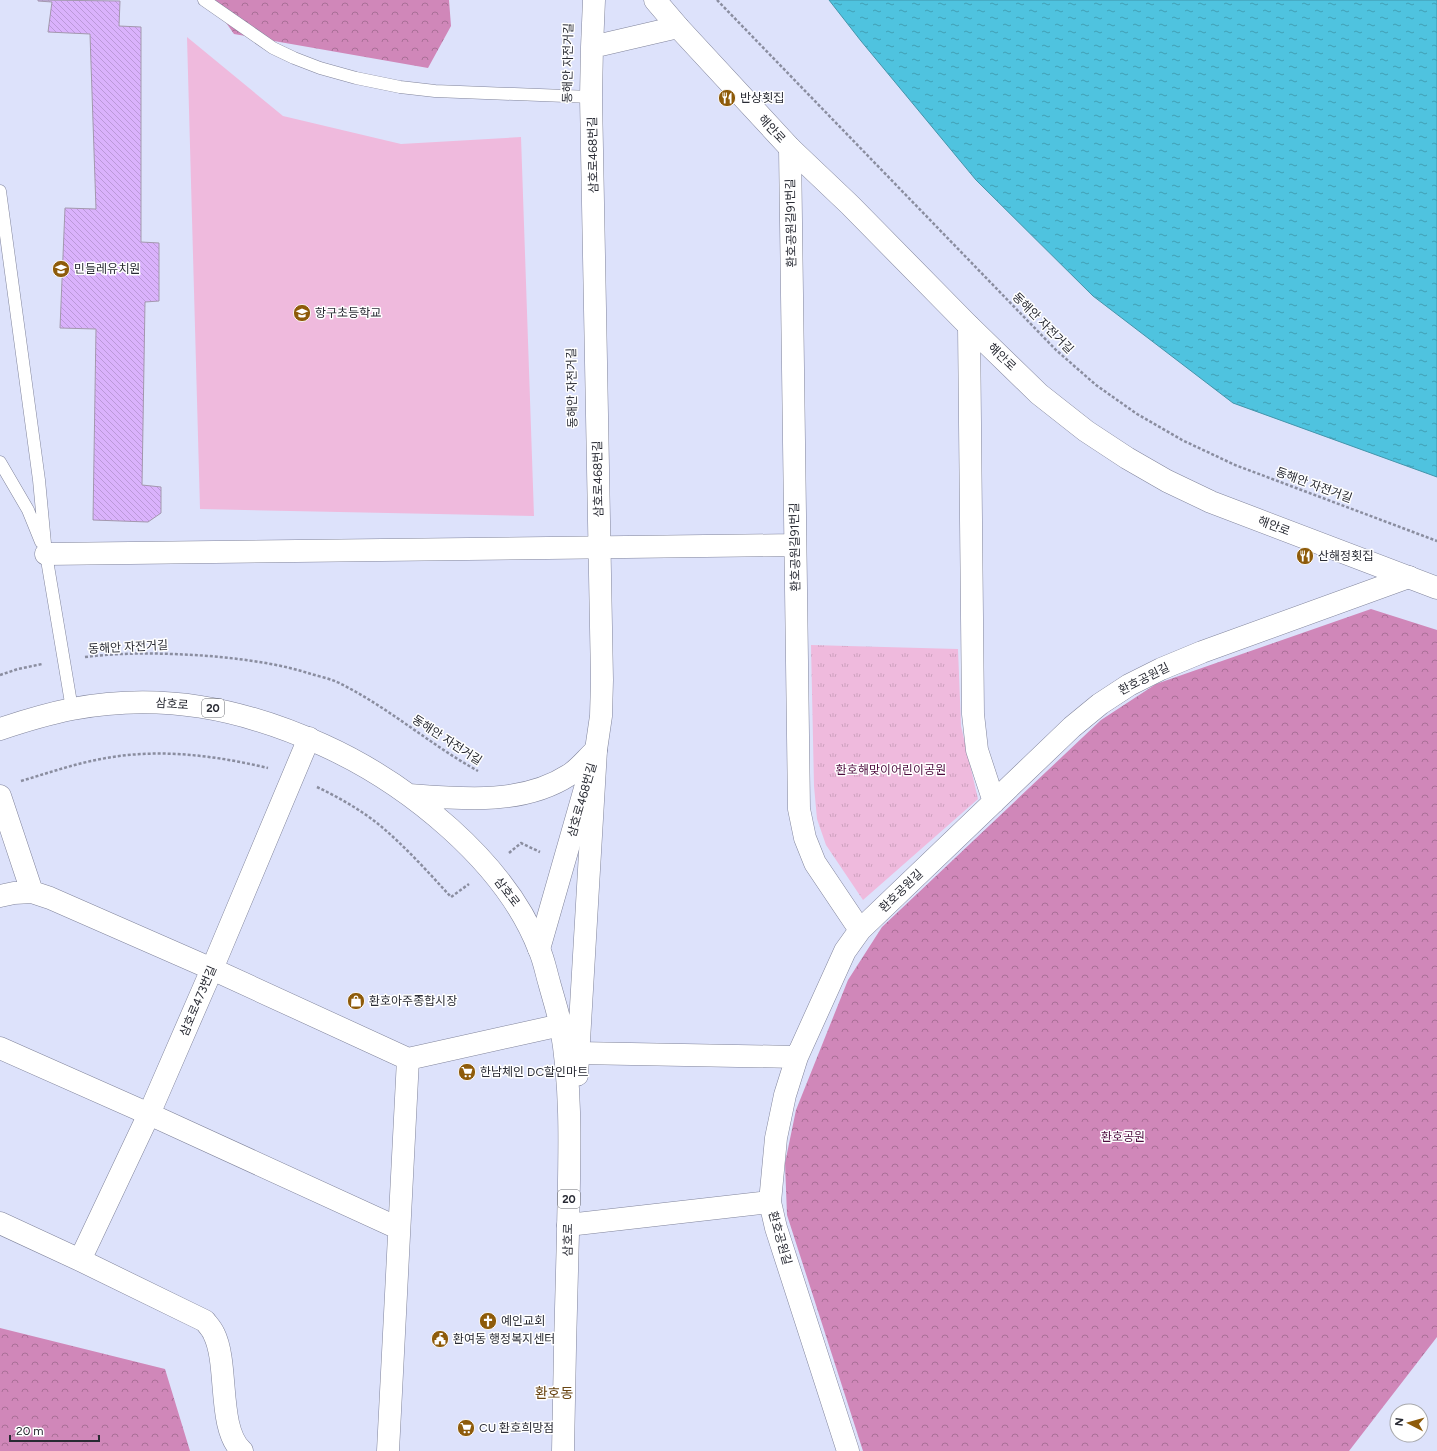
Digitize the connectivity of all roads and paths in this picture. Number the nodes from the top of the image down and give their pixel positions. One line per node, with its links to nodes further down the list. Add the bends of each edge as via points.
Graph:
1 (204, 0): 7 (lane, via 273,48 320,68 356,78 435,91)
2 (594, 0): 6 (street, 삼호로468번길)
3 (655, 0): 5 (street, 해안로)
4 (717, 0): 12 (path, 동해안 자전거길, via 1056,350 1096,385 1137,414 1182,440 1235,465)
5 (678, 27): 6 (street); 8 (street, 해안로)
6 (592, 47): 7 (street, 삼호로468번길)
7 (592, 97): 14 (street, 삼호로468번길)
8 (790, 148): 10 (street, 해안로, via 850,204); 13 (street, 환호공원길91번길)
9 (0, 191): 15 (lane, via 39,480)
10 (969, 326): 16 (street, 해안로, via 1039,394 1086,431 1167,481 1211,502); 28 (street, via 973,714 977,750)
11 (0, 462): 15 (lane, via 28,510)
12 (1437, 540)
13 (795, 545): 14 (street); 34 (street, 환호공원길91번길, via 799,809 805,838 815,863)
14 (600, 547): 15 (street); 23 (street, 삼호로468번길, via 602,680 601,716)
15 (46, 554): 18 (lane)
16 (1409, 577): 17 (street, 해안로); 28 (street, 환호공원길, via 1202,652 1128,686 1100,704 1072,727)
17 (1437, 588)
18 (64, 660): 19 (path, 동해안 자전거길); 20 (lane); 24 (path, 동해안 자전거길, via 114,654 168,653 285,666 336,682 378,705)
19 (0, 675)
20 (72, 709): 21 (street, 삼호로 / 20); 22 (street, 삼호로 / 20, via 145,702 182,703 220,709)
21 (0, 729)
22 (309, 738): 25 (street, 삼호로473번길); 27 (street, 삼호로 / 20, via 374,772)
23 (596, 750): 27 (street, via 569,775 541,789 512,796 475,798); 30 (street, 삼호로468번길); 39 (street)
24 (481, 773)
25 (294, 775): 26 (path, via 236,760 187,754 147,754 102,759 56,770); 31 (path, via 340,798 378,824 451,897); 36 (street, 삼호로473번길)
26 (7, 790): 32 (street)
27 (410, 795): 35 (street, 삼호로 / 20, via 446,825 496,878 519,908)
28 (994, 802): 34 (street, 환호공원길)
29 (504, 856): 30 (path, via 522,843)
30 (564, 864): 35 (street, 삼호로468번길)
31 (475, 879)
32 (32, 892): 33 (street); 36 (street)
33 (0, 896)
34 (860, 930): 40 (street, 환호공원길, via 845,951)
35 (540, 950): 37 (street, 삼호로 / 20)
36 (212, 969): 41 (street); 42 (street, 삼호로473번길)
37 (561, 1025): 41 (street); 45 (street, 삼호로 / 20, via 570,1137)
38 (0, 1048): 42 (street)
39 (578, 1053): 40 (street); 45 (street)
40 (797, 1057): 43 (street, 환호공원길, via 785,1095 776,1138)
41 (408, 1059): 46 (street)
42 (149, 1114): 46 (street); 47 (street, 삼호로473번길)
43 (770, 1202): 45 (street); 51 (street, 환호공원길, via 776,1228)
44 (0, 1223): 47 (street)
45 (568, 1225): 50 (street, 삼호로 / 20)
46 (398, 1228): 49 (street)
47 (80, 1260): 48 (street, via 205,1321 214,1334 219,1353 229,1428 236,1446)
48 (242, 1451)
49 (388, 1451)
50 (563, 1451)
51 (848, 1451)

